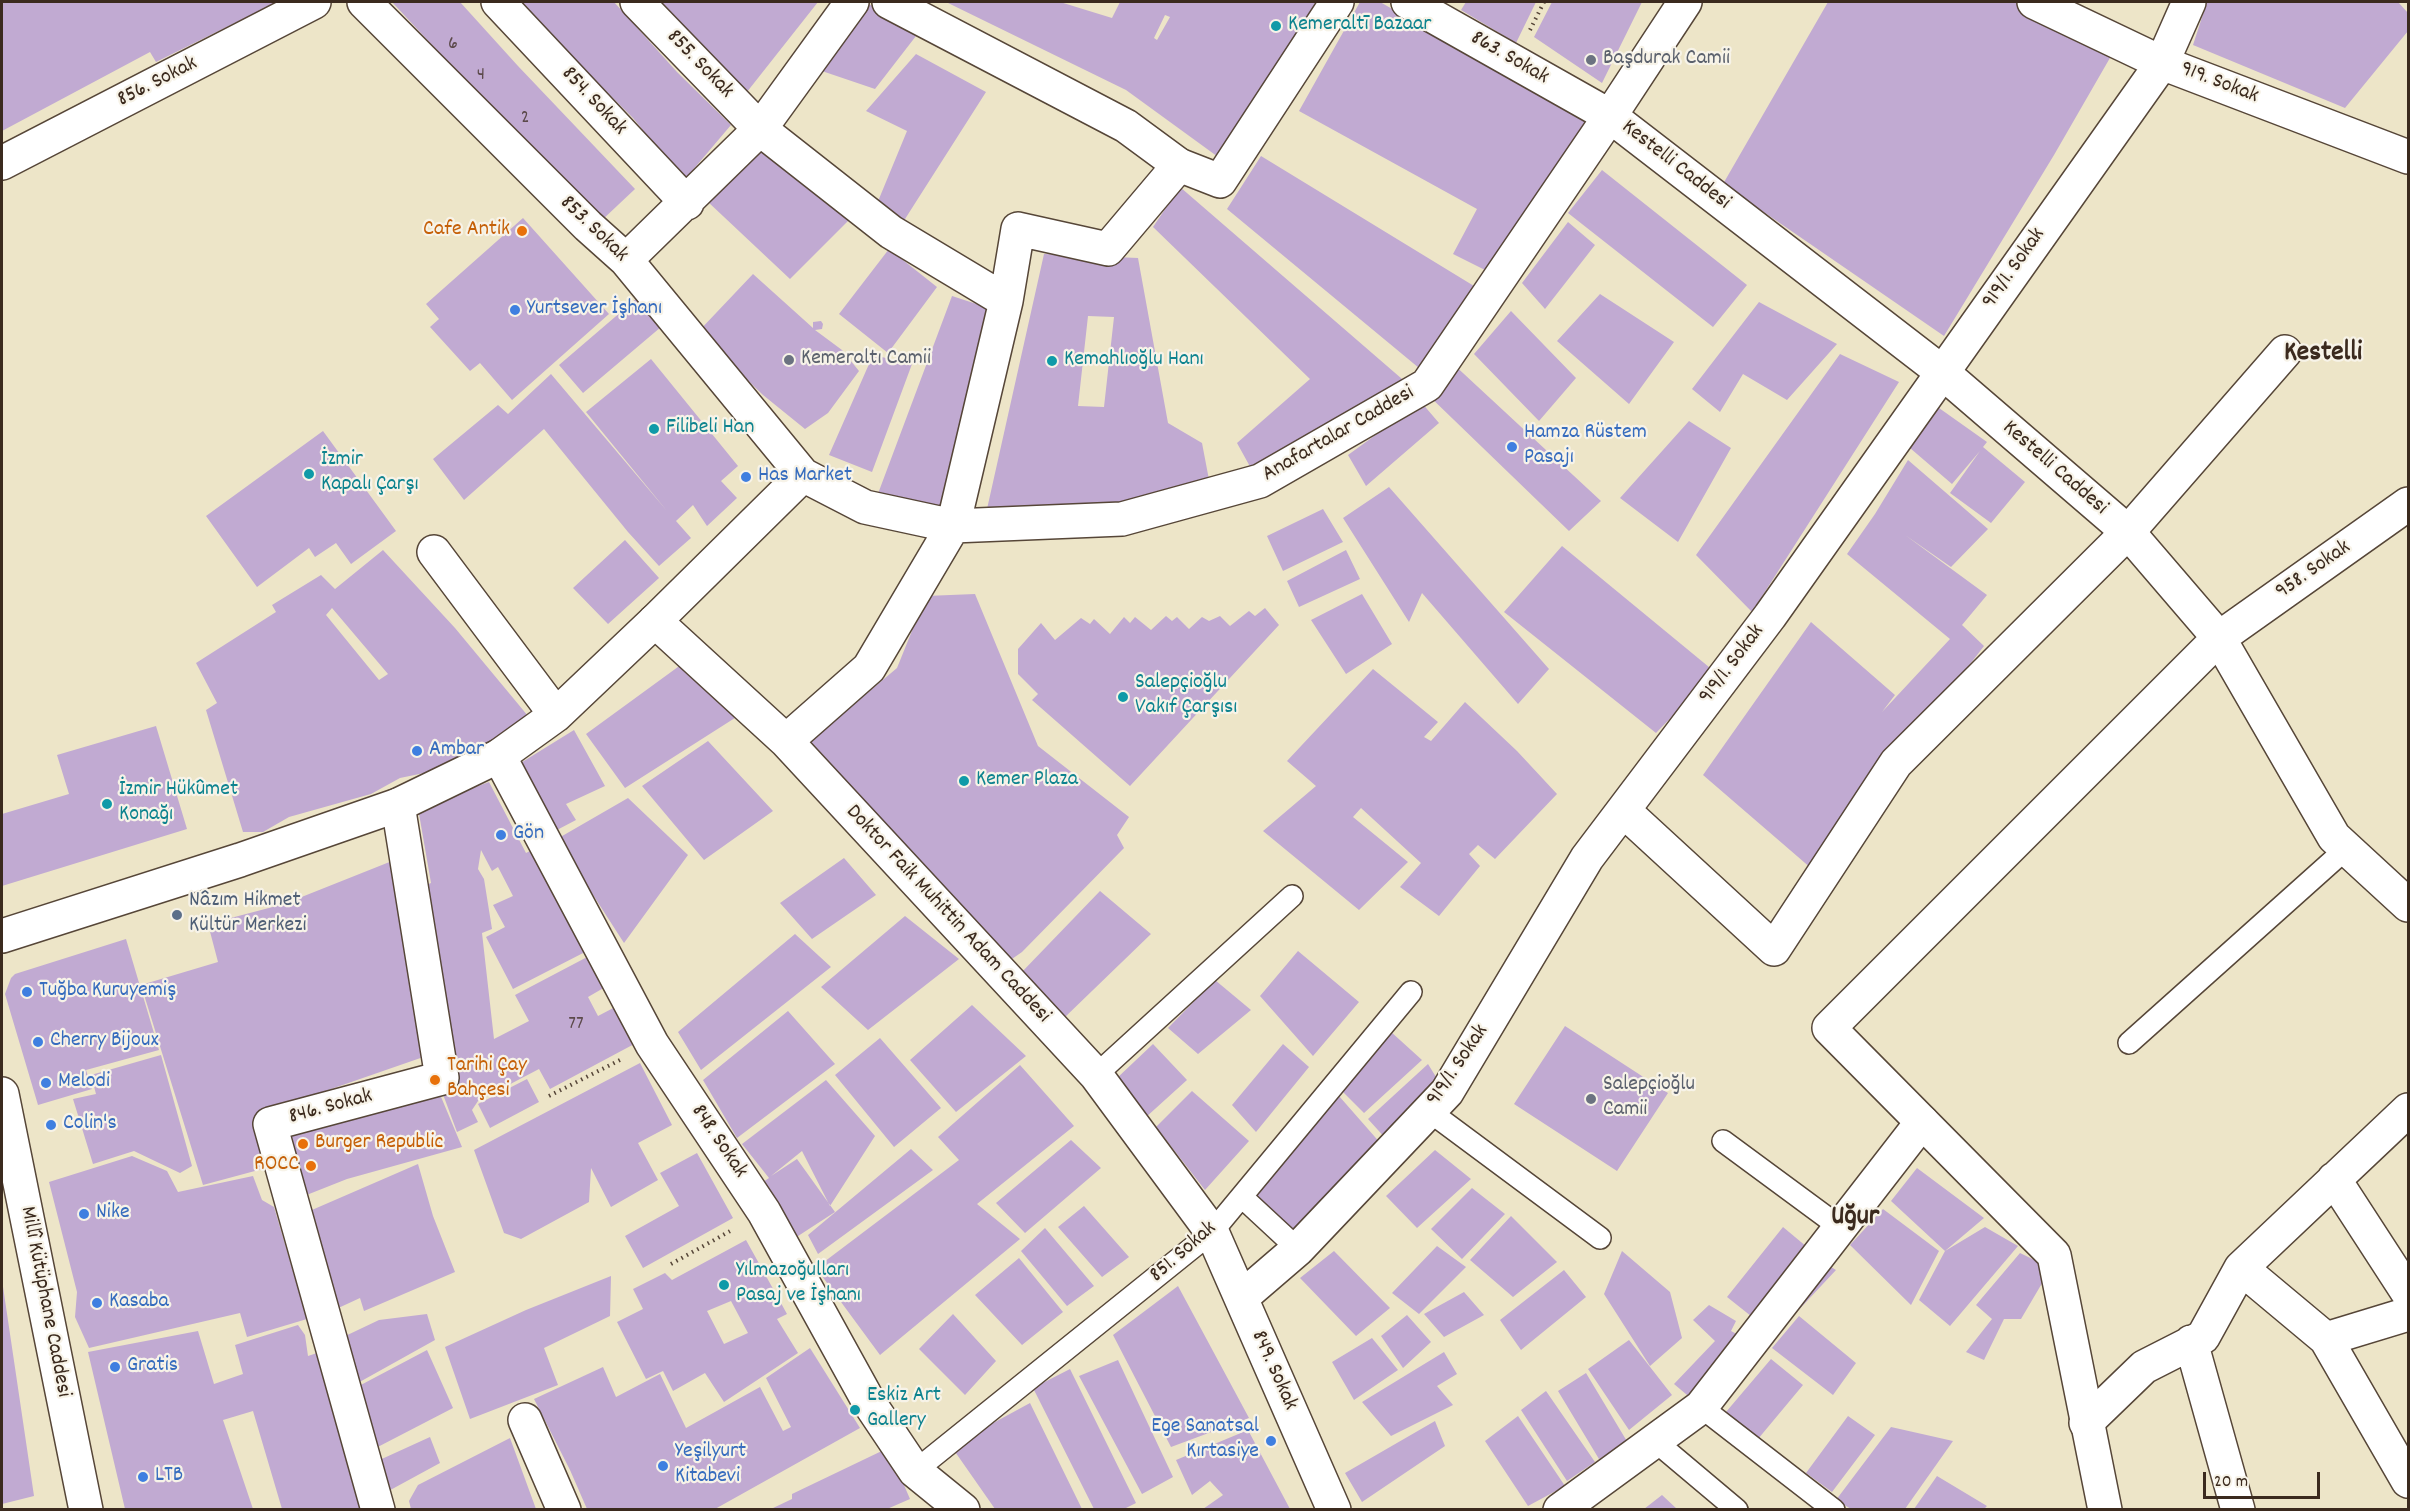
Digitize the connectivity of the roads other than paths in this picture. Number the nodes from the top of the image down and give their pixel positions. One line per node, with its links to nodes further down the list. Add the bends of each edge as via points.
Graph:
1 (314, 2): 17 (street, 856. Sokak)
2 (364, 2): 20 (street, 853. Sokak)
3 (498, 2): 19 (street, 854. Sokak)
4 (637, 2): 15 (street, 855. Sokak)
5 (852, 2): 15 (street)
6 (889, 2): 18 (street, via 1126,126)
7 (1337, 2): 18 (street, via 1220,181)
8 (1408, 2): 12 (street, 863. Sokak)
9 (1685, 2): 14 (street, Anafartalar Caddesi)
10 (2034, 2): 13 (street, 919. Sokak)
11 (2189, 2): 13 (street, 919/1. Sokak)
12 (1447, 11): 14 (street, 863. Sokak)
13 (2162, 63): 16 (street, 919. Sokak); 23 (street, 919/1. Sokak)
14 (1610, 116): 23 (street, Kestelli Caddesi); 26 (street, Anafartalar Caddesi, via 1426,385 1260,481 1122,519)
15 (760, 129): 19 (street); 21 (street, 855. Sokak, via 891,232)
16 (2409, 157)
17 (2, 163)
18 (1179, 165): 21 (street, via 1108,249 1018,229)
19 (687, 202): 20 (street)
20 (626, 260): 24 (street, 853. Sokak)
21 (1005, 301): 26 (street)
22 (2285, 352): 27 (street)
23 (1942, 372): 27 (street, Kestelli Caddesi); 35 (street, 919/1. Sokak, via 1770,616)
24 (803, 475): 26 (street, Anafartalar Caddesi, via 865,507); 29 (street)
25 (2409, 504): 30 (street, 958. Sokak)
26 (953, 526): 32 (street, via 869,668)
27 (2128, 532): 30 (street, Kestelli Caddesi); 35 (street, via 1896,763 1774,949)
28 (434, 552): 31 (street)
29 (655, 621): 31 (street); 32 (street, Doktor Faik Muhittin Adam Caddesi)
30 (2219, 638): 36 (street, Kestelli Caddesi, via 2334,837); 46 (street, 958. Sokak, via 1829,1028)
31 (556, 715): 33 (street)
32 (786, 741): 42 (street, Doktor Faik Muhittin Adam Caddesi)
33 (499, 756): 34 (street); 64 (street, 848. Sokak, via 652,1044 764,1212 870,1404)
34 (398, 805): 39 (street); 67 (street, 846. Sokak, via 442,1078 270,1124)
35 (1624, 810): 45 (street, 919/1. Sokak, via 1587,858 1447,1092)
36 (2347, 848): 38 (street, Kestelli Caddesi); 41 (lane)
37 (1292, 896): 42 (lane)
38 (2409, 905)
39 (2, 936)
40 (1411, 992): 49 (lane, 851. Sokak)
41 (2129, 1043)
42 (1096, 1075): 51 (street, Doktor Faik Muhittin Adam Caddesi)
43 (2, 1094): 66 (street, Millî Kütüphane Caddesi)
44 (2409, 1110): 48 (street)
45 (1429, 1111): 52 (lane); 53 (street, 919/1. Sokak)
46 (1922, 1122): 50 (street); 62 (street, via 2054,1255)
47 (1723, 1141): 50 (lane)
48 (2334, 1179): 54 (street); 55 (street)
49 (1242, 1197): 51 (lane, 851. Sokak); 53 (lane)
50 (1841, 1228): 60 (street)
51 (1212, 1232): 56 (street, 849. Sokak); 64 (lane, 851. Sokak)
52 (1600, 1238)
53 (1298, 1250): 56 (street, 919/1. Sokak)
54 (2241, 1268): 58 (street); 59 (street, via 2203,1337)
55 (2409, 1293)
56 (1241, 1298): 70 (street, 849. Sokak)
57 (2409, 1314): 58 (street)
58 (2326, 1339): 65 (street)
59 (2191, 1342): 62 (street, via 2144,1367); 75 (street)
60 (1701, 1407): 63 (street); 73 (lane)
61 (525, 1419): 68 (street)
62 (2086, 1423): 74 (street)
63 (1655, 1441): 71 (street); 72 (lane)
64 (915, 1471): 69 (street, 848. Sokak)
65 (2409, 1481)
66 (86, 1509)
67 (378, 1509)
68 (564, 1509)
69 (963, 1509)
70 (1334, 1509)
71 (1560, 1509)
72 (1737, 1509)
73 (1834, 1509)
74 (2105, 1509)
75 (2238, 1509)

